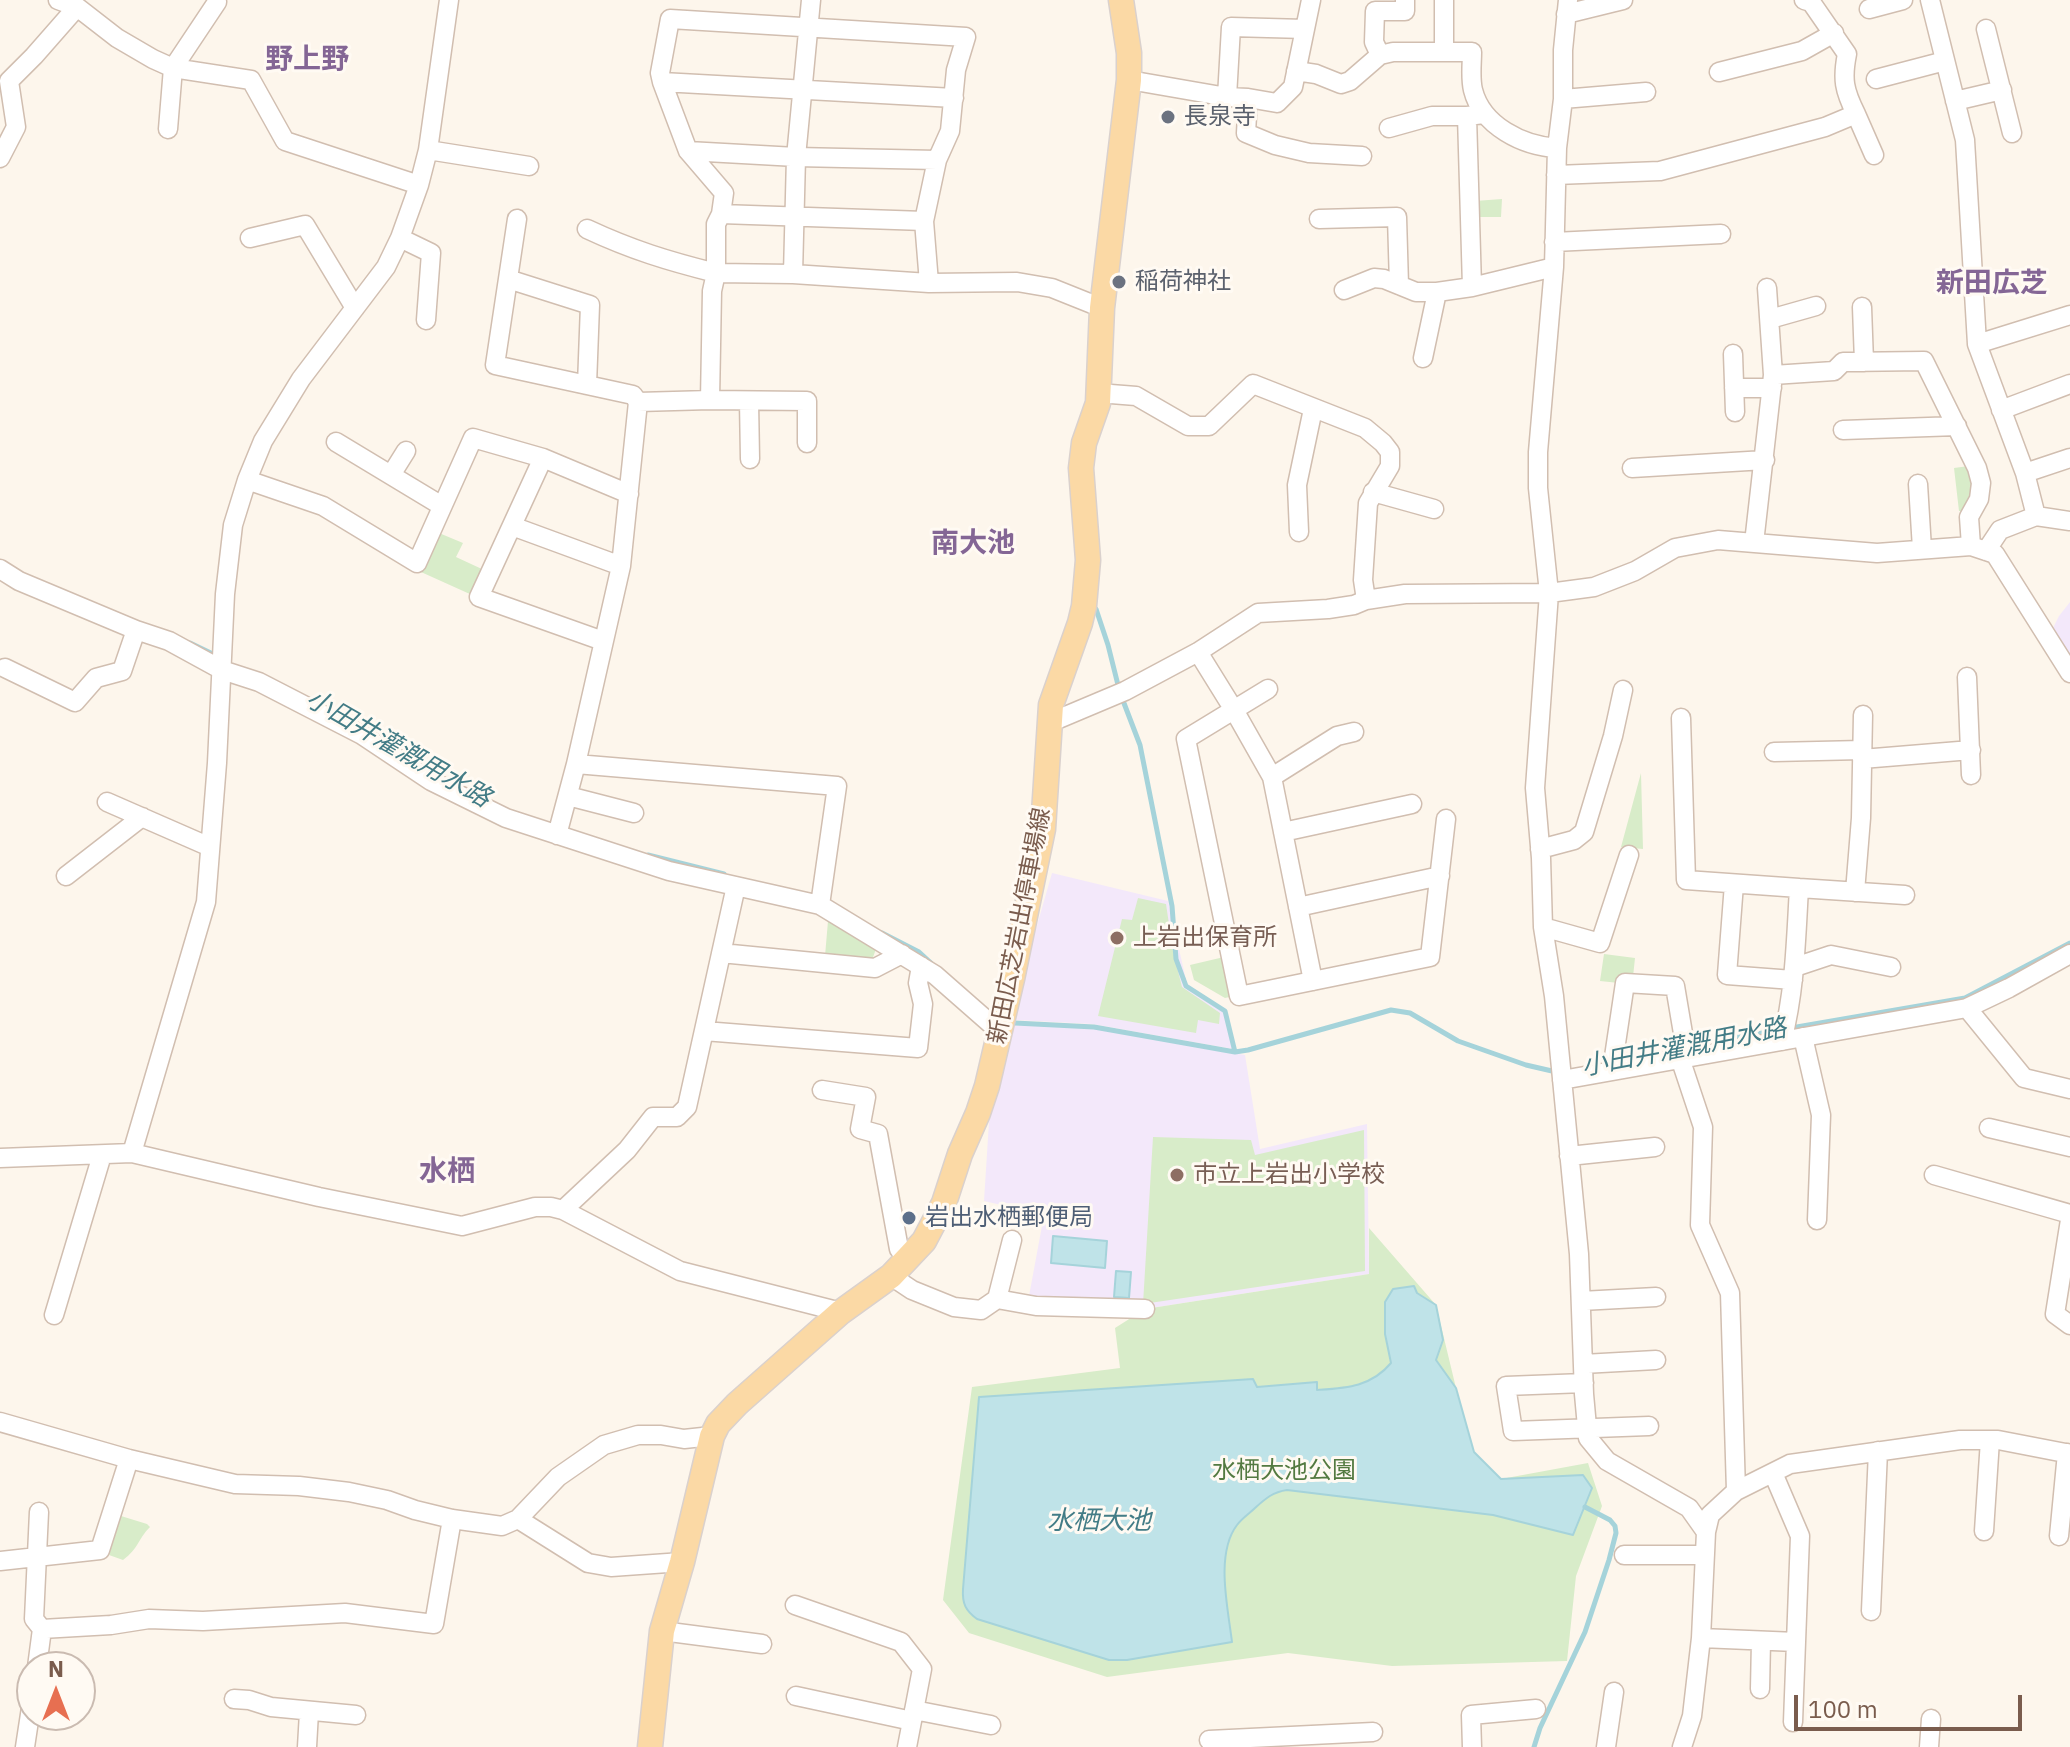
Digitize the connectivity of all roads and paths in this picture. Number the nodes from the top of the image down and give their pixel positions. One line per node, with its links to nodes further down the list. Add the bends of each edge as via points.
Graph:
1 (58, 0): 14 (street)
2 (449, 0): 45 (street)
3 (671, 0): 17 (street)
4 (811, 0): 18 (street)
5 (1121, 0): 29 (main road, 新田広芝岩出停車場線)
6 (1311, 0): 19 (street)
7 (1405, 0): 23 (street, via 1405,11 1375,11 1374,42)
8 (1444, 0): 22 (street)
9 (1623, 0): 15 (street)
10 (1804, 0): 21 (street)
11 (1903, 0): 16 (street)
12 (1934, 1): 24 (street)
13 (217, 2): 25 (street)
14 (77, 7): 25 (street, via 117,38); 50 (street, via 9,81 16,127)
15 (1567, 7): 37 (street)
16 (1869, 9)
17 (670, 19): 18 (street); 30 (street)
18 (809, 28): 31 (street); 35 (street, via 966,37)
19 (1305, 29): 26 (street); 34 (street, via 1231,27)
20 (1986, 29): 32 (street)
21 (1834, 33): 27 (street, via 1802,51); 39 (street, via 1847,54 1846,95)
22 (1444, 52): 23 (street); 40 (street, via 1472,52)
23 (1380, 55): 26 (street, via 1341,84)
24 (1945, 61): 28 (street); 38 (street)
25 (173, 68): 42 (street); 54 (street, via 251,80 285,141)
26 (1296, 71): 36 (street, via 1293,87 1277,103)
27 (1719, 72)
28 (1876, 79)
29 (1129, 80): 34 (street); 78 (main road, 新田広芝岩出停車場線)
30 (662, 82): 31 (street); 46 (street)
31 (803, 90): 35 (street); 49 (street)
32 (2002, 90): 38 (street); 43 (street)
33 (1646, 92): 37 (street)
34 (1227, 97): 36 (street)
35 (954, 98): 51 (street, via 950,131)
36 (1248, 98): 48 (street, via 1246,133 1309,153)
37 (1563, 99): 44 (street)
38 (1955, 101): 82 (street, via 1965,140)
39 (1856, 114): 47 (street); 53 (street, via 1660,171)
40 (1476, 115): 41 (street, via 1432,116); 44 (street, via 1523,142); 71 (street)
41 (1389, 128)
42 (168, 129)
43 (2012, 133)
44 (1557, 148): 53 (street)
45 (428, 150): 52 (street); 54 (street)
46 (688, 151): 49 (street); 55 (street, via 724,193)
47 (1874, 155)
48 (1362, 156)
49 (796, 157): 51 (street); 56 (street)
50 (0, 158)
51 (937, 160): 59 (street)
52 (529, 166)
53 (1556, 175): 64 (street)
54 (419, 185): 63 (street)
55 (721, 214): 56 (street); 66 (street, via 716,224)
56 (795, 216): 59 (street); 67 (street)
57 (517, 219): 68 (street)
58 (1319, 219): 70 (street, via 1397,217)
59 (924, 221): 69 (street)
60 (587, 229): 66 (street, via 625,247)
61 (1721, 234): 64 (street)
62 (250, 238): 77 (street, via 305,225)
63 (400, 238): 77 (street); 81 (street, via 431,253)
64 (1554, 242): 65 (street)
65 (1554, 267): 71 (street); 124 (street, via 1538,452)
66 (716, 273): 67 (street); 91 (street)
67 (793, 274): 69 (street)
68 (508, 279): 88 (street, via 590,305); 88 (street, via 495,365)
69 (929, 283): 78 (street, via 1017,282 1052,288)
70 (1399, 285): 73 (street, via 1374,278); 74 (street)
71 (1472, 287): 74 (street)
72 (1767, 288): 80 (street)
73 (1344, 290)
74 (1437, 292): 84 (street)
75 (1816, 306): 80 (street)
76 (1862, 307): 85 (street)
77 (355, 308): 109 (street, via 301,379 263,441)
78 (1102, 308): 90 (main road, 新田広芝岩出停車場線)
79 (2070, 315): 82 (street)
80 (1770, 319): 86 (street)
81 (426, 320)
82 (1977, 344): 95 (street)
83 (1733, 354): 89 (street)
84 (1423, 358)
85 (1864, 362): 86 (street, via 1843,362 1834,371); 97 (street, via 1924,361)
86 (1773, 382): 89 (street); 105 (street)
87 (2070, 384): 95 (street)
88 (587, 385): 93 (street, via 633,395)
89 (1734, 388): 96 (street)
90 (1098, 393): 94 (street, via 1136,396 1188,426 1209,426 1253,384); 138 (main road, 新田広芝岩出停車場線, via 1081,468 1088,560 1084,606)
91 (710, 400): 92 (street); 93 (street)
92 (749, 401): 100 (street, via 807,401); 104 (street)
93 (638, 402): 112 (street)
94 (1313, 409): 111 (street, via 1365,428 1390,452 1390,466); 118 (street, via 1297,485)
95 (2001, 410): 107 (street)
96 (1735, 412)
97 (1957, 426): 98 (street); 120 (street, via 1981,483 1969,517)
98 (1843, 430)
99 (336, 442): 108 (street)
100 (807, 443)
101 (406, 451): 108 (street)
102 (543, 458): 112 (street); 113 (street, via 473,438); 117 (street)
103 (2070, 458): 107 (street)
104 (750, 459)
105 (1765, 460): 106 (street); 119 (street)
106 (1632, 468)
107 (2025, 473): 115 (street)
108 (391, 475): 113 (street)
109 (247, 480): 113 (street, via 323,506 417,563); 130 (street, via 233,525)
110 (1918, 484): 121 (street)
111 (1373, 492): 114 (street); 125 (street, via 1366,517)
112 (629, 494): 122 (street)
113 (442, 506)
114 (1434, 509)
115 (2036, 516): 116 (street); 120 (street, via 2000,530)
116 (2070, 521)
117 (512, 526): 122 (street); 127 (street, via 479,597)
118 (1299, 532)
119 (1754, 543): 121 (street, via 1877,553); 124 (street, via 1718,540 1675,548 1594,587)
120 (1978, 548): 121 (street); 131 (street, via 1995,554)
121 (1922, 549)
122 (621, 566): 127 (street)
123 (0, 569): 126 (street)
124 (1549, 593): 125 (street, via 1405,594); 155 (street, via 1535,788)
125 (1366, 600): 128 (street, via 1328,609 1258,613)
126 (136, 630): 129 (street, via 122,671 96,678 75,702); 130 (street)
127 (603, 641): 143 (street)
128 (1198, 652): 135 (street); 138 (street)
129 (5, 668)
130 (222, 670): 152 (street, via 259,682 362,735 431,781 506,818); 154 (street)
131 (2070, 673)
132 (1967, 677): 140 (street)
133 (1268, 689): 135 (street)
134 (1623, 690): 155 (street, via 1584,832)
135 (1234, 710): 145 (street); 173 (street, via 1186,739 1239,996)
136 (1863, 715): 142 (street)
137 (1681, 718): 159 (street, via 1686,880)
138 (1049, 723): 176 (main road, 新田広芝岩出停車場線, via 1043,829)
139 (1354, 732): 145 (street, via 1337,736)
140 (1971, 750): 142 (street); 144 (street)
141 (1774, 752): 142 (street)
142 (1862, 754): 162 (street)
143 (576, 764): 146 (street); 164 (street, via 837,786)
144 (1971, 775)
145 (1272, 777): 153 (street)
146 (568, 796): 149 (street); 152 (street)
147 (107, 802): 150 (street)
148 (1412, 804): 153 (street)
149 (634, 813)
150 (142, 817): 154 (street); 157 (street)
151 (1446, 819): 158 (street)
152 (558, 830): 160 (street, via 669,871)
153 (1283, 832): 165 (street)
154 (210, 847): 187 (street, via 206,902)
155 (1540, 849): 166 (street)
156 (1629, 855): 166 (street, via 1600,943)
157 (66, 876)
158 (1440, 876): 165 (street); 173 (street, via 1430,957)
159 (1734, 884): 161 (street); 172 (street, via 1727,975)
160 (736, 886): 164 (street); 167 (street)
161 (1799, 888): 162 (street); 172 (street)
162 (1855, 892): 163 (street)
163 (1905, 895)
164 (821, 899): 168 (street)
165 (1298, 907): 173 (street)
166 (1543, 927): 181 (street)
167 (721, 953): 168 (street, via 875,968); 175 (street)
168 (902, 954): 170 (street)
169 (2070, 954): 174 (street)
170 (921, 966): 175 (street, via 918,1048); 176 (street)
171 (1891, 967): 172 (street, via 1831,955)
172 (1794, 974): 178 (street)
173 (1313, 981)
174 (1967, 1008): 177 (street); 182 (street, via 2024,1078)
175 (704, 1031): 192 (street, via 687,1107 677,1117 653,1117 627,1150)
176 (1000, 1032): 197 (main road, 新田広芝岩出停車場線, via 978,1113 944,1203 924,1241)
177 (1803, 1037): 178 (street); 194 (street, via 1821,1115)
178 (1782, 1041): 179 (street)
179 (1684, 1053): 180 (street); 180 (street, via 1675,986 1625,983); 216 (street, via 1703,1127 1700,1225 1730,1293)
180 (1613, 1066): 181 (street)
181 (1561, 1072): 189 (street)
182 (2070, 1089)
183 (822, 1090): 197 (street, via 866,1097 860,1129 878,1134)
184 (1989, 1128): 186 (street)
185 (1655, 1147): 189 (street)
186 (2070, 1147)
187 (132, 1153): 188 (street); 192 (street, via 462,1226 535,1207)
188 (102, 1155): 190 (street); 203 (street)
189 (1569, 1156): 200 (street)
190 (0, 1158)
191 (1934, 1175): 193 (street)
192 (563, 1210): 202 (street, via 680,1271)
193 (2070, 1214)
194 (1817, 1220)
195 (2070, 1220): 204 (street, via 2055,1314)
196 (1012, 1240): 199 (street)
197 (900, 1268): 199 (street, via 912,1290 954,1307 981,1310); 202 (main road, 新田広芝岩出停車場線)
198 (1656, 1297): 200 (street)
199 (997, 1299): 201 (street, via 1036,1306)
200 (1581, 1301): 206 (street)
201 (1145, 1309)
202 (841, 1312): 210 (main road, 新田広芝岩出停車場線, via 737,1404)
203 (54, 1315)
204 (2070, 1325)
205 (1656, 1360): 206 (street)
206 (1583, 1373): 209 (street); 209 (street, via 1506,1386 1513,1431)
207 (0, 1422): 214 (street)
208 (1649, 1426): 209 (street)
209 (1587, 1428): 221 (street, via 1588,1438 1607,1461 1689,1508)
210 (712, 1436): 219 (street, via 638,1435 604,1445 558,1477); 227 (main road, 新田広芝岩出停車場線)
211 (1990, 1440): 212 (street); 213 (street); 220 (street)
212 (1878, 1451): 215 (street, via 1790,1464); 229 (street)
213 (2068, 1453): 222 (street)
214 (129, 1459): 218 (street, via 235,1484 349,1492); 225 (street, via 100,1550)
215 (1773, 1473): 216 (street); 234 (street, via 1800,1536)
216 (1736, 1491): 221 (street, via 1710,1515)
217 (39, 1512): 225 (street)
218 (452, 1519): 219 (street, via 502,1526); 230 (street, via 434,1624 345,1613 149,1619)
219 (518, 1519): 227 (street, via 588,1563 611,1567)
220 (1984, 1531)
221 (1706, 1532): 224 (street)
222 (2059, 1536)
223 (1624, 1555): 224 (street)
224 (1705, 1555): 232 (street)
225 (37, 1557): 226 (street); 230 (street, via 34,1619)
226 (0, 1561)
227 (682, 1562): 231 (main road, 新田広芝岩出停車場線)
228 (795, 1605): 244 (street, via 901,1642 922,1669)
229 (1871, 1611)
230 (42, 1629): 236 (street)
231 (662, 1631): 235 (street); 253 (main road, 新田広芝岩出停車場線)
232 (1701, 1638): 233 (street); 257 (street, via 1692,1716)
233 (1761, 1641): 234 (street); 237 (street)
234 (1796, 1642): 246 (street)
235 (762, 1644)
236 (39, 1651)
237 (1760, 1689)
238 (1614, 1692): 256 (street)
239 (796, 1696): 244 (street)
240 (234, 1699): 242 (street)
241 (1536, 1709): 255 (street, via 1471,1715)
242 (309, 1712): 243 (street); 252 (street)
243 (356, 1715)
244 (913, 1716): 247 (street); 254 (street)
245 (1931, 1719): 258 (street)
246 (1793, 1722)
247 (991, 1725)
248 (1373, 1732): 250 (street)
249 (1209, 1740): 251 (street)
250 (1354, 1740): 251 (street)
251 (1287, 1741)
252 (307, 1747)
253 (650, 1747)
254 (907, 1747)
255 (1472, 1747)
256 (1606, 1747)
257 (1682, 1747)
258 (1929, 1747)

